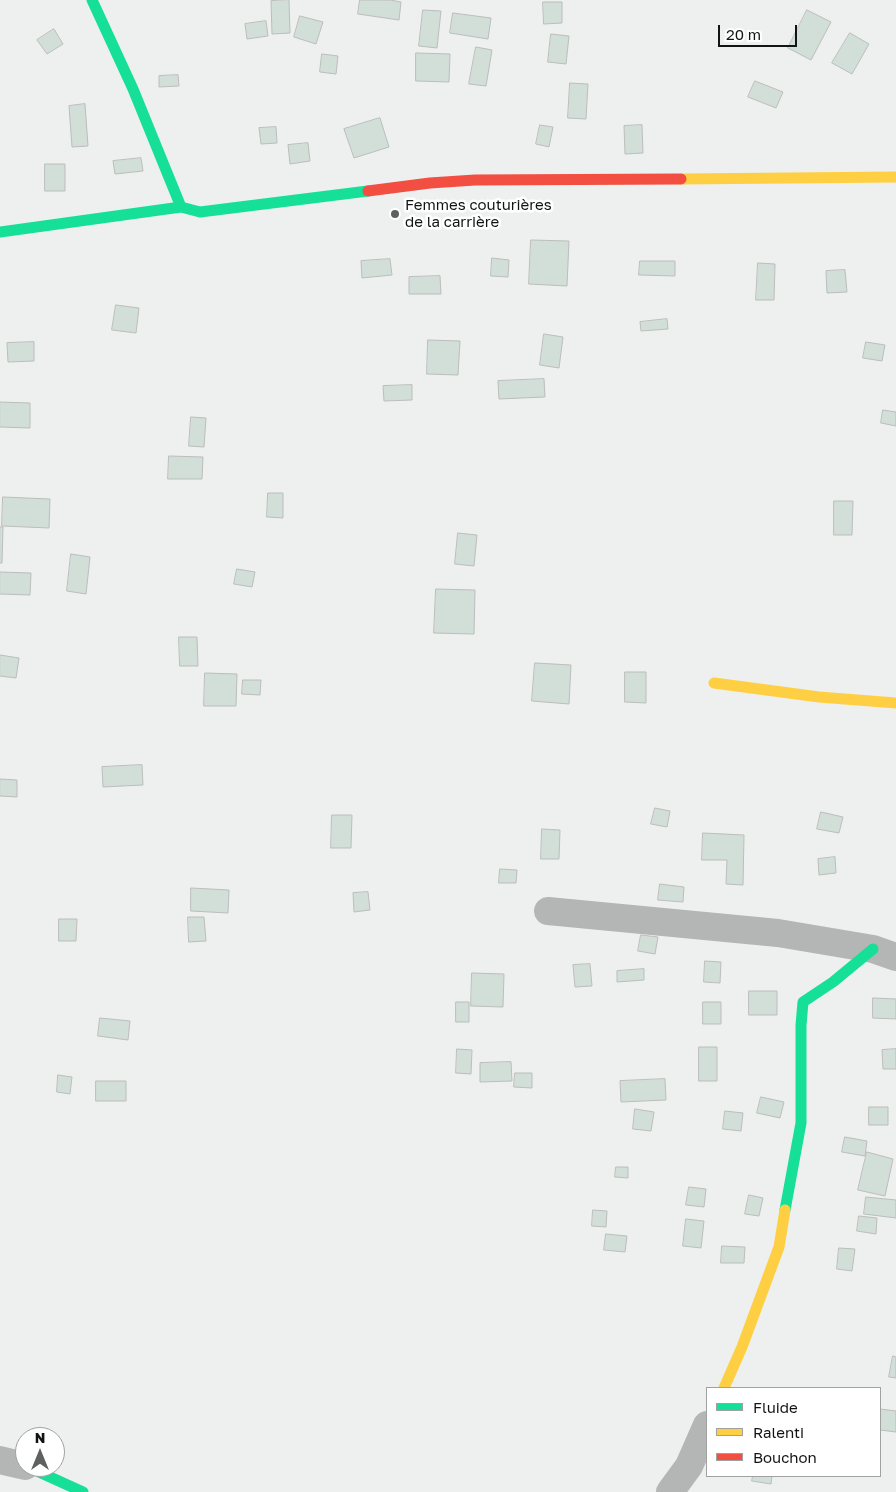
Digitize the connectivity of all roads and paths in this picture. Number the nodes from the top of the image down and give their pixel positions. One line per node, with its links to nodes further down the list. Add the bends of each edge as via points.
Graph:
1 (92, 0): 3 (street, via 133,89)
2 (896, 178): 3 (street, via 475,180 200,212)
3 (181, 208): 4 (street)
4 (0, 232)
5 (714, 684): 6 (street, via 819,698)
6 (896, 703)
7 (548, 911): 8 (street, via 778,933)
8 (885, 953): 9 (street, via 803,1002 801,1123 779,1247)
9 (724, 1387)
10 (706, 1427): 15 (street, via 689,1466)
11 (0, 1460): 12 (street)
12 (15, 1463)
13 (50, 1477): 14 (street)
14 (83, 1492)
15 (670, 1492)

